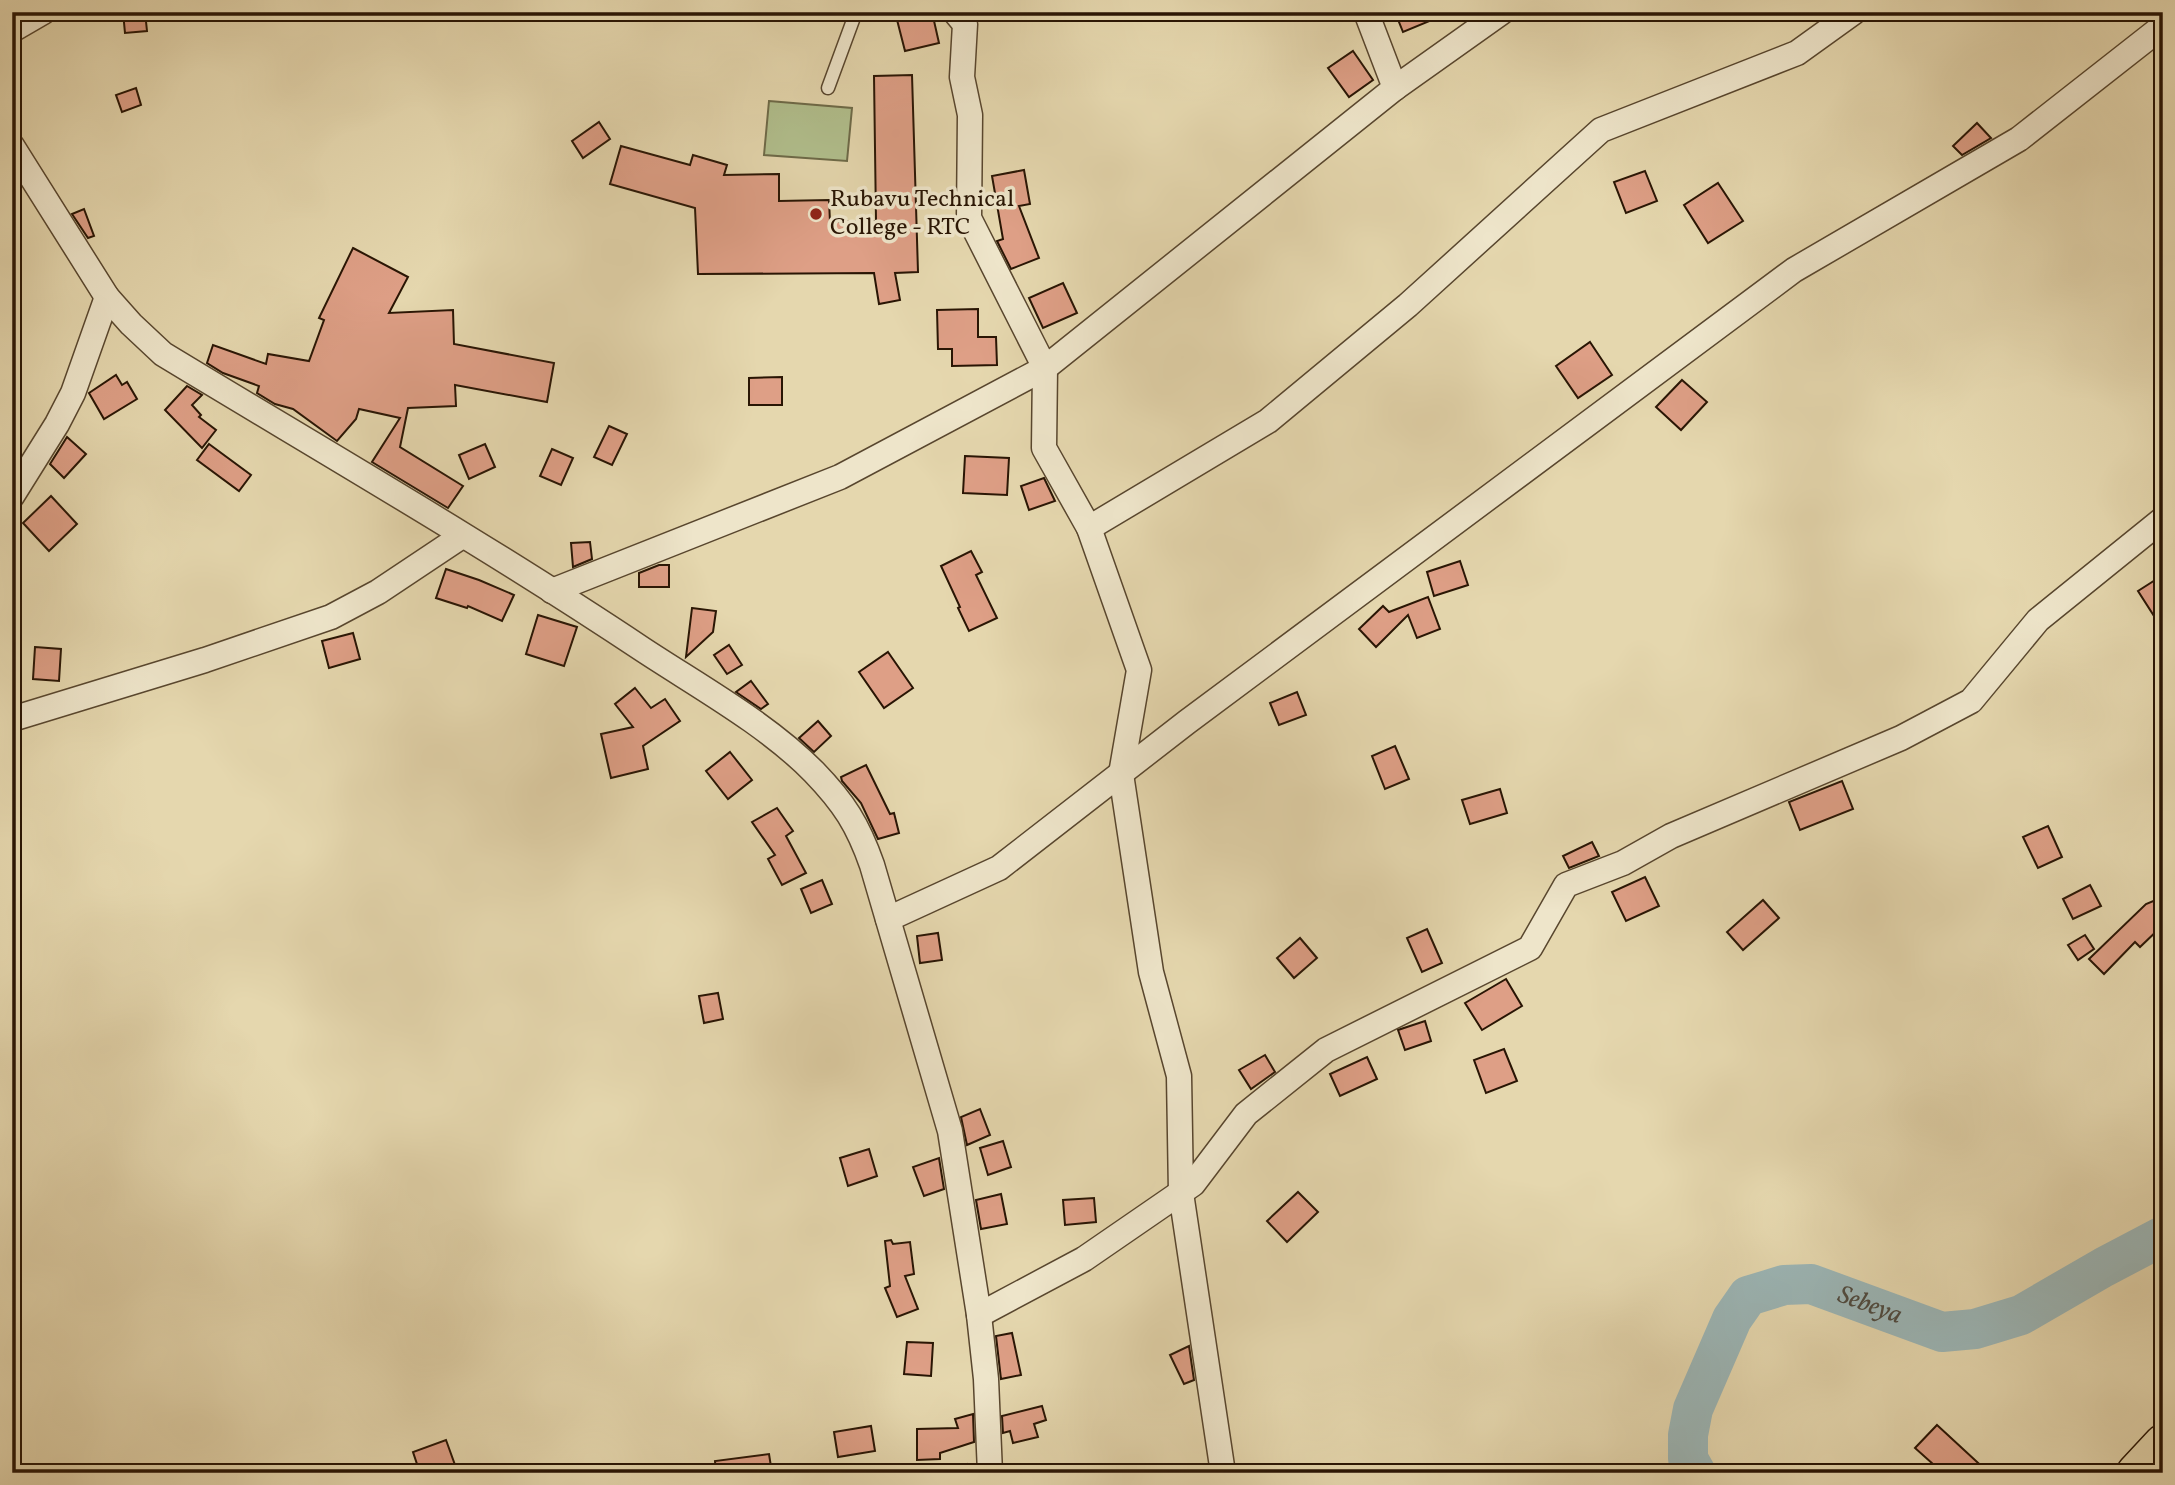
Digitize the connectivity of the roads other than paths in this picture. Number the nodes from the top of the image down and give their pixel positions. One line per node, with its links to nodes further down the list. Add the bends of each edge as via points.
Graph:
1 (43, 12): 8 (street)
2 (856, 12): 9 (lane)
3 (956, 12): 13 (street, via 965,24 962,77 970,115 969,218)
4 (1366, 12): 10 (street)
5 (1502, 12): 10 (street)
6 (1854, 12): 16 (street, via 1797,53 1601,130 1408,305 1268,421)
7 (2163, 26): 20 (street, via 2019,139 1794,270)
8 (12, 30)
9 (828, 88)
10 (1395, 88): 13 (street)
11 (12, 146): 12 (street)
12 (107, 297): 14 (street, via 73,393); 17 (street, via 163,354)
13 (1045, 368): 16 (street, via 1044,449); 18 (street, via 840,477)
14 (12, 496)
15 (2163, 519): 22 (street, via 2038,620 1971,701 1901,738 1566,886 1530,948 1326,1050 1246,1114 1193,1184)
16 (1089, 528): 20 (street, via 1139,670)
17 (462, 536): 18 (street); 19 (street, via 331,617)
18 (552, 591): 21 (street, via 781,741 814,772 861,832)
19 (12, 719)
20 (1121, 774): 21 (street, via 999,869); 22 (street, via 1151,972 1179,1076)
21 (888, 919): 23 (street, via 950,1131)
22 (1181, 1193): 23 (street, via 1084,1259); 26 (street)
23 (979, 1315): 25 (street)
24 (2163, 1444): 27 (highway)
25 (990, 1467)
26 (1223, 1473)
27 (2136, 1473)

